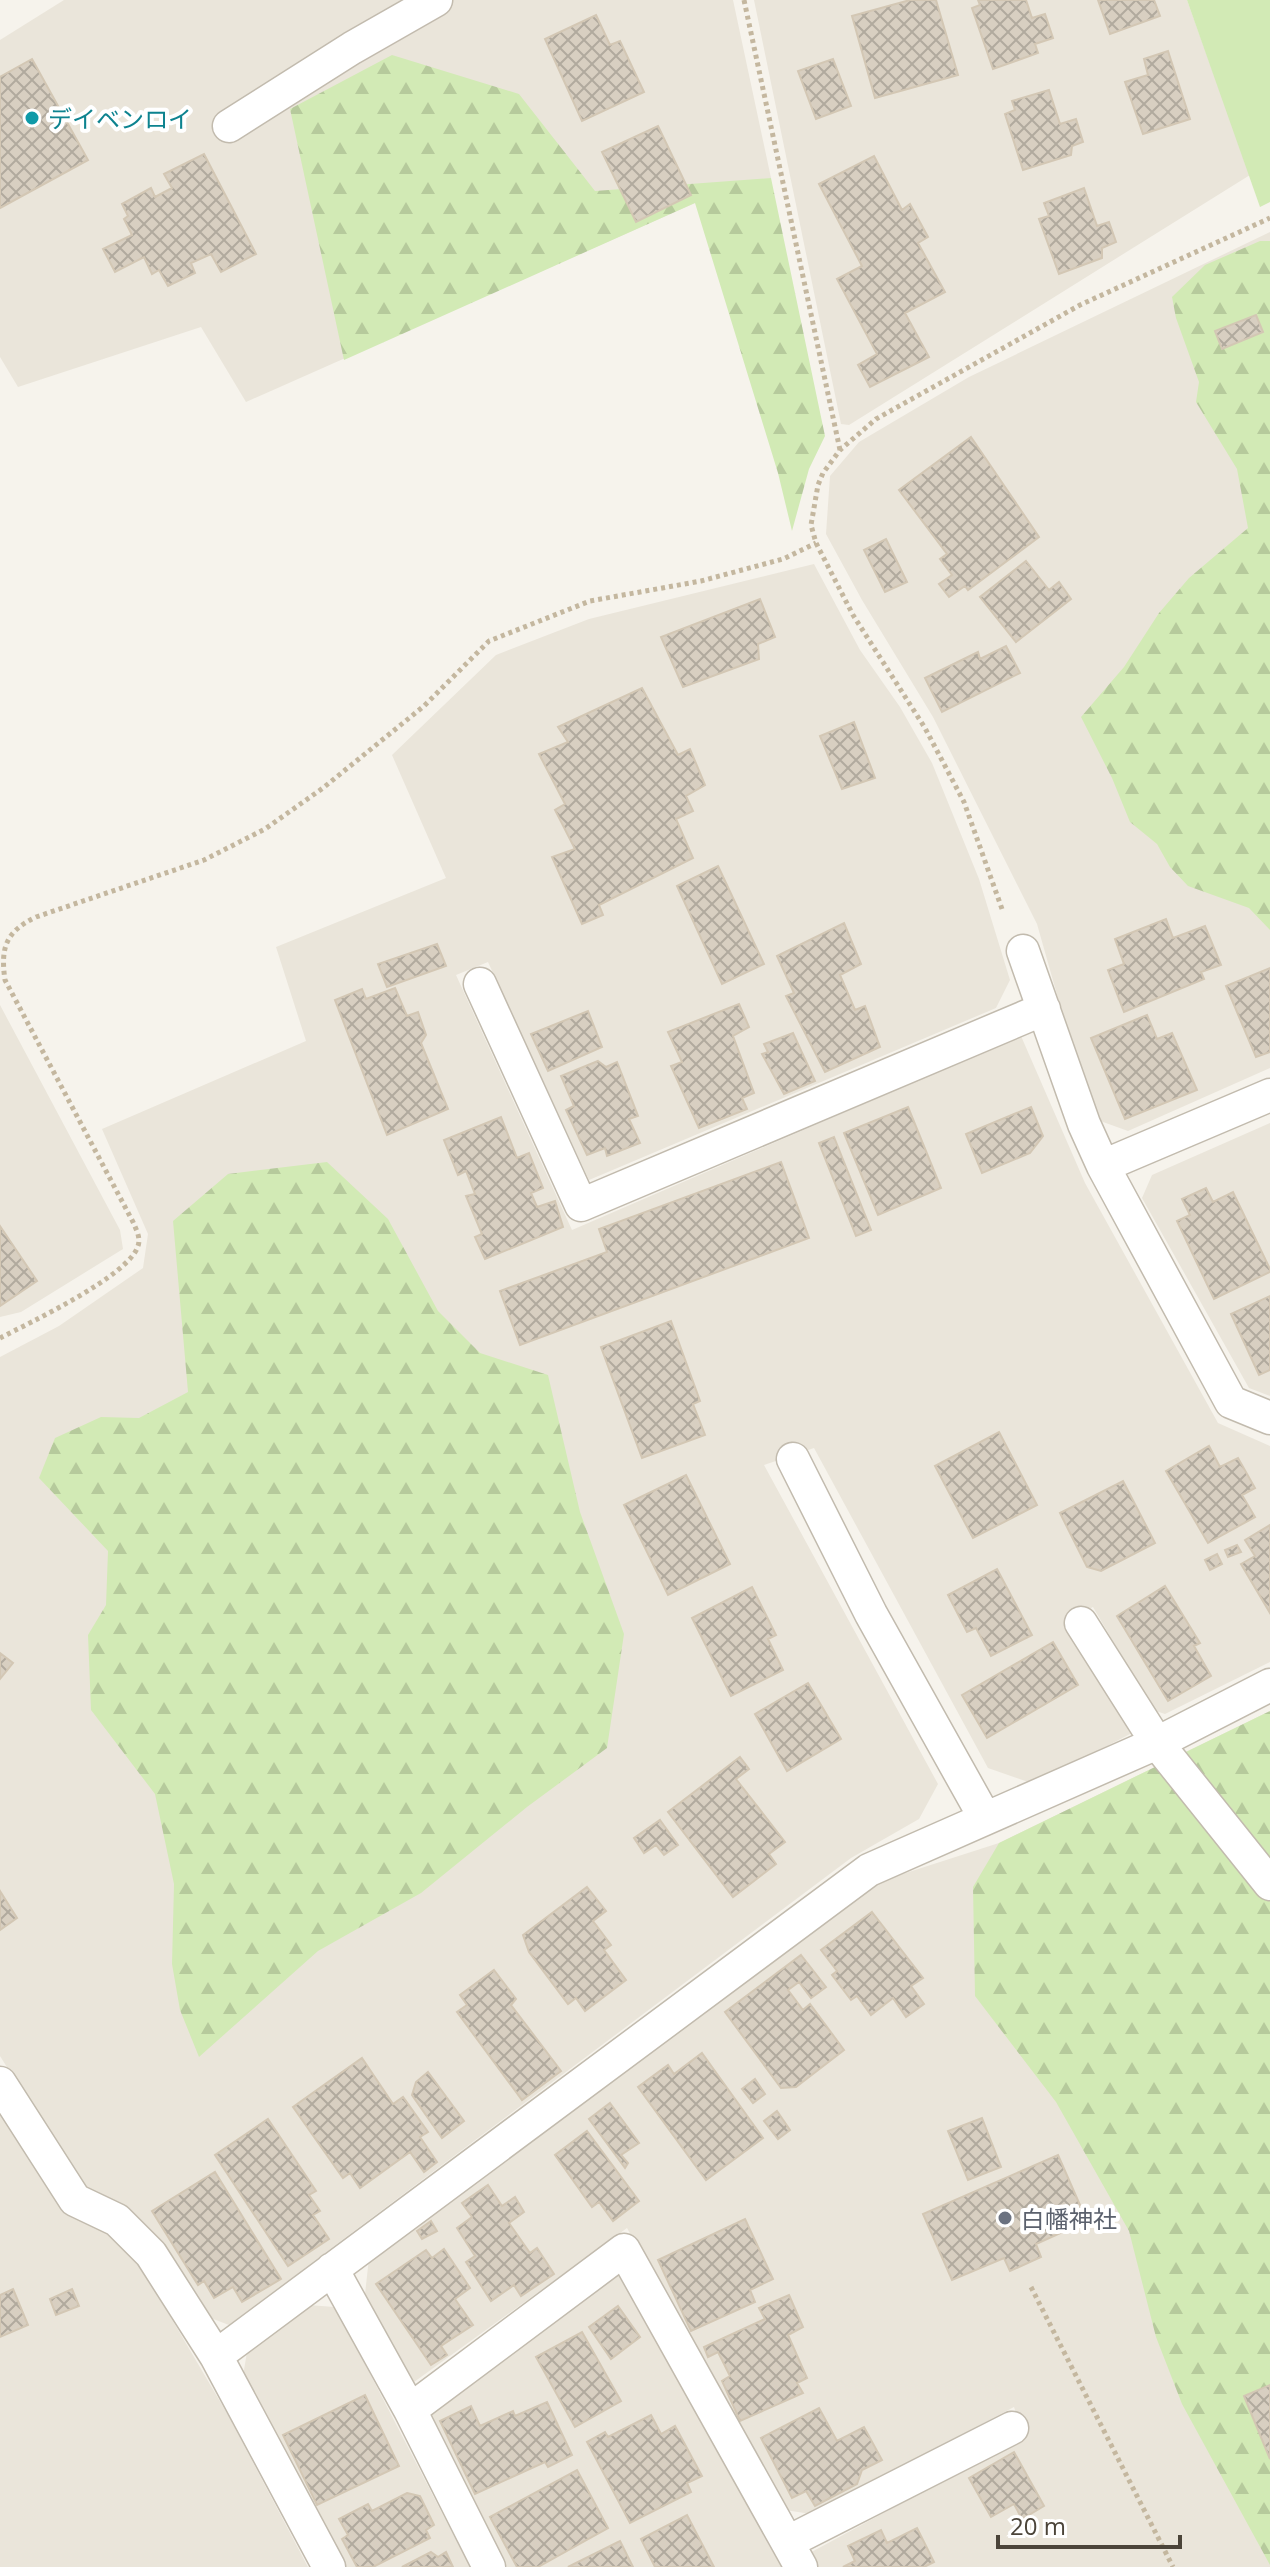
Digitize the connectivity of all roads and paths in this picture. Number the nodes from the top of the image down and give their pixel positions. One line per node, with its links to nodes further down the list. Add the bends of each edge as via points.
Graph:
1 (436, 0): 3 (lane)
2 (744, 0): 5 (path)
3 (229, 126)
4 (1270, 218): 5 (path, via 1080,305 876,419)
5 (840, 450): 6 (path, via 815,494 811,525)
6 (816, 543): 7 (path, via 964,802 1012,938); 12 (path, via 783,559 701,581 590,601 489,641 424,706 265,829 204,860 14,928 0,965 5,980 133,1222 139,1246 131,1258 76,1299)
7 (1023, 951): 9 (lane)
8 (480, 984): 9 (lane, via 581,1205)
9 (1044, 1009): 11 (lane)
10 (1270, 1095): 11 (lane)
11 (1103, 1166): 13 (lane, via 1231,1402)
12 (0, 1338)
13 (1270, 1418)
14 (793, 1459): 18 (lane, via 871,1614)
15 (1081, 1623): 17 (lane)
16 (1270, 1685): 17 (lane)
17 (1157, 1743): 18 (lane); 19 (lane)
18 (985, 1818): 21 (lane, via 869,1870)
19 (1270, 1884)
20 (0, 2083): 23 (lane, via 75,2200 117,2220 151,2254)
21 (332, 2269): 23 (lane); 24 (lane)
22 (1031, 2287): 29 (path)
23 (216, 2356): 27 (lane)
24 (410, 2410): 26 (lane, via 624,2250); 28 (lane)
25 (1012, 2428): 26 (lane)
26 (794, 2554)
27 (329, 2567)
28 (489, 2567)
29 (1173, 2567)

